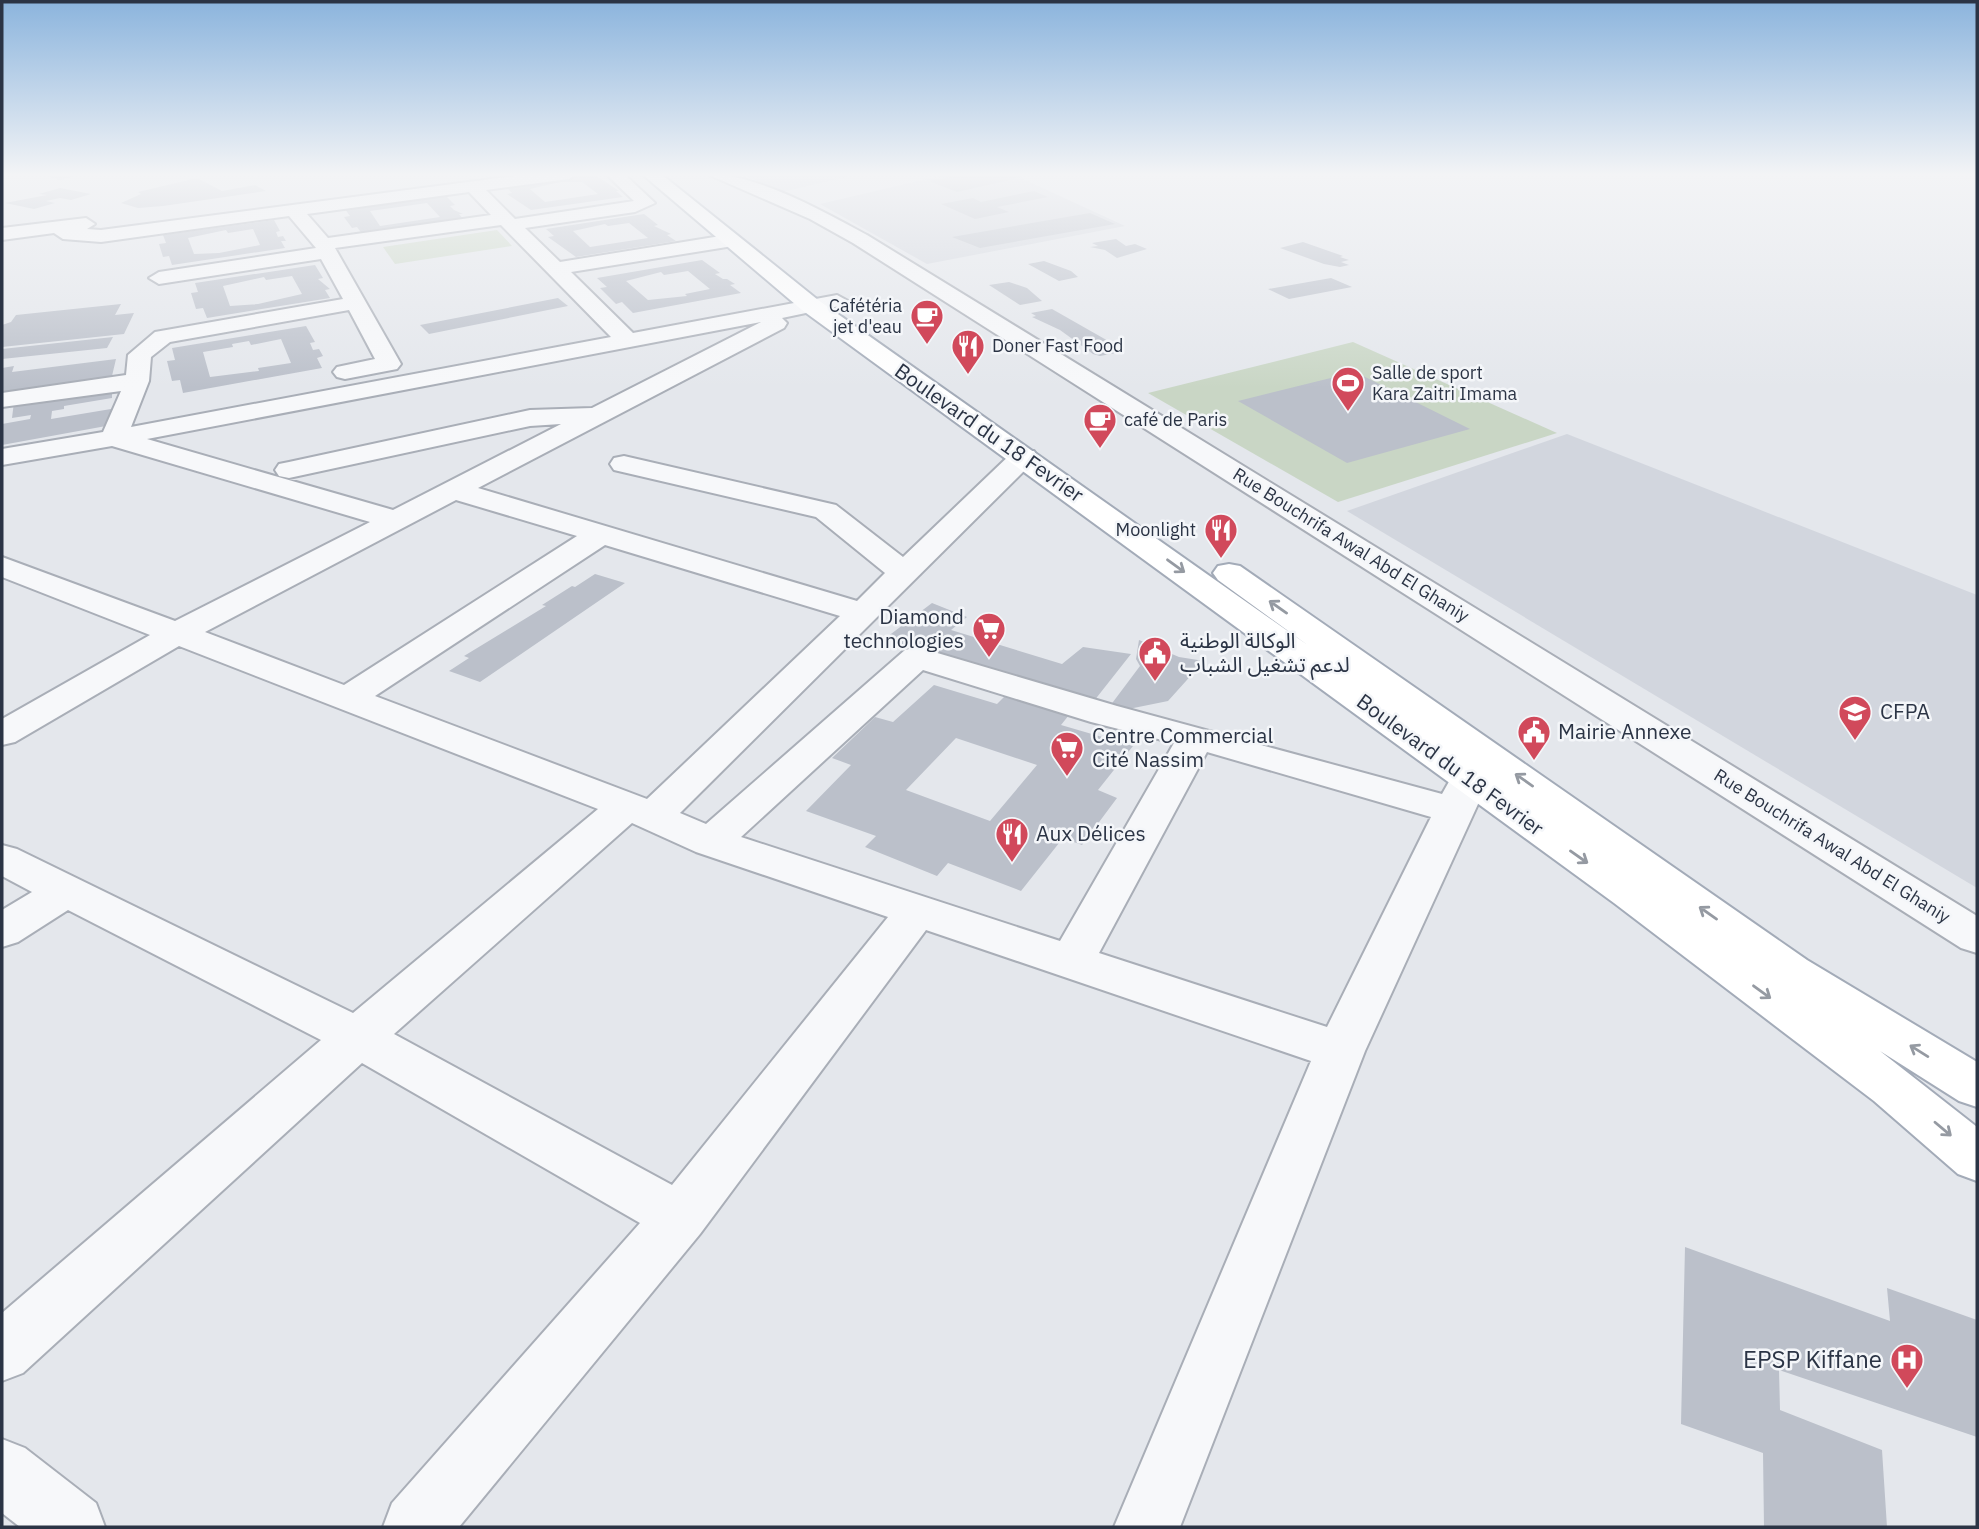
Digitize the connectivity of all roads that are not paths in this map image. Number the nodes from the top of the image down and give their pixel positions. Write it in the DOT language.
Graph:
graph roads {
  1 [pos="323,245"];
  2 [pos="344,245"];
  3 [pos="531,245"];
  4 [pos="700,245"];
  5 [pos="741,245"];
  6 [pos="755,245"];
  7 [pos="870,245"];
  8 [pos="325,248"];
  9 [pos="555,269"];
  10 [pos="159,278"];
  11 [pos="355,303"];
  12 [pos="823,303"];
  13 [pos="626,340"];
  14 [pos="309,378"];
  15 [pos="137,381"];
  16 [pos="2,400"];
  17 [pos="151,406"];
  18 [pos="124,411"];
  19 [pos="602,414"];
  20 [pos="113,438"];
  21 [pos="2,457"];
  22 [pos="1024,457"];
  23 [pos="624,464"];
  24 [pos="289,470"];
  25 [pos="454,490"];
  26 [pos="396,520"];
  27 [pos="601,534"];
  28 [pos="2,566"];
  29 [pos="904,573"];
  30 [pos="863,613"];
  31 [pos="178,632"];
  32 [pos="348,698"];
  33 [pos="2,734"];
  34 [pos="1196,737"];
  35 [pos="1462,795"];
  36 [pos="640,811"];
  37 [pos="711,842"];
  38 [pos="2,859"];
  39 [pos="65,892"];
  40 [pos="916,912"];
  41 [pos="2,931"];
  42 [pos="1977,937"];
  43 [pos="1071,962"];
  44 [pos="358,1037"];
  45 [pos="1340,1051"];
  46 [pos="1977,1087"];
  47 [pos="1977,1158"];
  48 [pos="680,1217"];
  49 [pos="2,1352"];
  50 [pos="2,1471"];
  51 [pos="72,1527"];
  52 [pos="416,1527"];
  53 [pos="1147,1527"];
  1 -- 8 [label="street"];
  2 -- 8 [label="street"];
  3 -- 9 [label="street"];
  4 -- 9 [label="street"];
  5 -- 12 [label="main road, Boulevard du 18 Fevrier"];
  6 -- 12 [label="main road, Boulevard du 18 Fevrier"];
  7 -- 42 [label="street, Rue Bouchrifa Awal Abd El Ghaniy"];
  8 -- 10 [label="street"];
  8 -- 11 [label="street"];
  9 -- 13 [label="street"];
  11 -- 14 [label="street"];
  11 -- 15 [label="street"];
  12 -- 13 [label="street"];
  12 -- 19 [label="street"];
  12 -- 22 [label="main road, Boulevard du 18 Fevrier"];
  46 -- 12 [label="main road, Boulevard du 18 Fevrier, one-way"];
  13 -- 20 [label="street"];
  15 -- 16 [label="street"];
  15 -- 18 [label="street"];
  17 -- 18 [label="street"];
  18 -- 20 [label="street"];
  19 -- 24 [label="street"];
  19 -- 25 [label="street"];
  20 -- 21 [label="street"];
  20 -- 26 [label="street"];
  22 -- 29 [label="street"];
  22 -- 35 [label="main road, Boulevard du 18 Fevrier, one-way"];
  23 -- 29 [label="street"];
  25 -- 26 [label="street"];
  25 -- 27 [label="street"];
  26 -- 31 [label="street"];
  27 -- 30 [label="street"];
  27 -- 32 [label="street"];
  28 -- 31 [label="street"];
  29 -- 30 [label="street"];
  30 -- 36 [label="street"];
  31 -- 32 [label="street"];
  31 -- 33 [label="street"];
  32 -- 36 [label="street"];
  34 -- 35 [label="street"];
  34 -- 37 [label="street"];
  34 -- 43 [label="street"];
  35 -- 45 [label="street"];
  35 -- 47 [label="main road, Boulevard du 18 Fevrier, one-way"];
  36 -- 37 [label="street"];
  36 -- 44 [label="street"];
  37 -- 40 [label="street"];
  38 -- 39 [label="street"];
  39 -- 41 [label="street"];
  39 -- 44 [label="street"];
  40 -- 43 [label="street"];
  40 -- 48 [label="street"];
  43 -- 45 [label="street"];
  44 -- 48 [label="street"];
  44 -- 49 [label="street"];
  45 -- 53 [label="street"];
  48 -- 52 [label="street"];
  50 -- 51 [label="street"];
}
